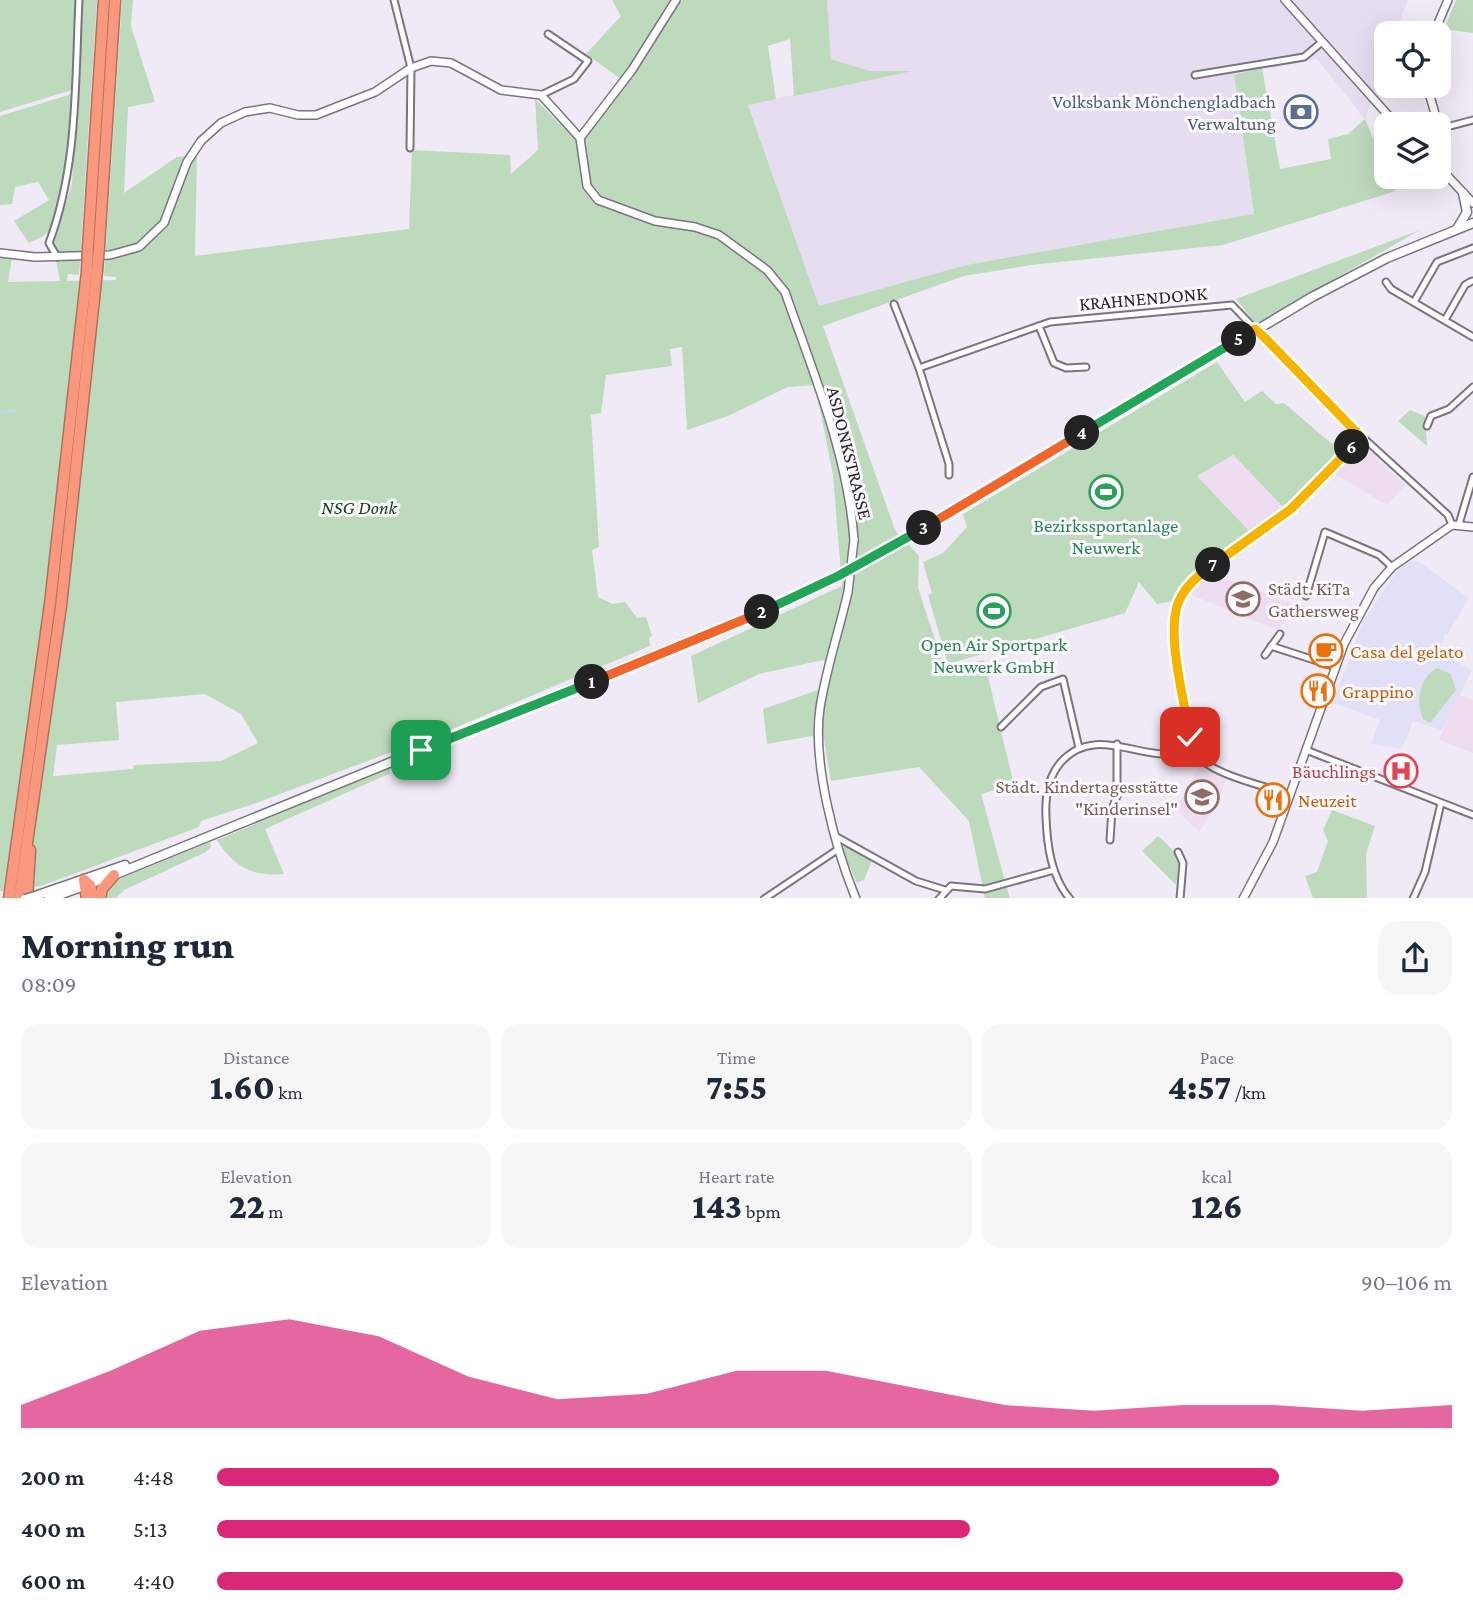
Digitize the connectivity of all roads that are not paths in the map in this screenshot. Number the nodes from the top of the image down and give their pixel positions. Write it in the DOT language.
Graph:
graph roads {
  1 [pos="79,0"];
  2 [pos="104,0"];
  3 [pos="115,0"];
  4 [pos="394,0"];
  5 [pos="676,0"];
  6 [pos="1285,0"];
  7 [pos="1448,0"];
  8 [pos="1439,21"];
  9 [pos="548,34"];
  10 [pos="1322,42"];
  11 [pos="411,68"];
  12 [pos="1195,75"];
  13 [pos="541,95"];
  14 [pos="1385,112"];
  15 [pos="1473,120"];
  16 [pos="1451,124"];
  17 [pos="580,138"];
  18 [pos="410,148"];
  19 [pos="1451,180"];
  20 [pos="1463,192"];
  21 [pos="1473,203"];
  22 [pos="1473,223"];
  23 [pos="1457,229"];
  24 [pos="94,247"];
  25 [pos="1473,248"];
  26 [pos="0,253"];
  27 [pos="57,257"];
  28 [pos="92,271"];
  29 [pos="1472,281"];
  30 [pos="1386,282"];
  31 [pos="1414,302"];
  32 [pos="894,304"];
  33 [pos="1445,320"];
  34 [pos="1039,326"];
  35 [pos="1255,329"];
  36 [pos="1473,337"];
  37 [pos="1086,367"];
  38 [pos="919,368"];
  39 [pos="1473,387"];
  40 [pos="1427,426"];
  41 [pos="1361,437"];
  42 [pos="949,475"];
  43 [pos="1473,477"];
  44 [pos="1455,524"];
  45 [pos="1473,527"];
  46 [pos="1392,567"];
  47 [pos="1306,596"];
  48 [pos="1280,635"];
  49 [pos="1271,646"];
  50 [pos="1265,655"];
  51 [pos="1336,667"];
  52 [pos="1001,727"];
  53 [pos="1117,744"];
  54 [pos="1193,747"];
  55 [pos="1079,748"];
  56 [pos="1306,750"];
  57 [pos="1290,795"];
  58 [pos="1441,803"];
  59 [pos="1473,814"];
  60 [pos="30,822"];
  61 [pos="214,833"];
  62 [pos="835,836"];
  63 [pos="1110,840"];
  64 [pos="837,850"];
  65 [pos="1178,852"];
  66 [pos="1054,870"];
  67 [pos="114,876"];
  68 [pos="86,884"];
  69 [pos="945,890"];
  70 [pos="9,898"];
  71 [pos="19,898"];
  72 [pos="29,898"];
  73 [pos="48,898"];
  74 [pos="87,898"];
  75 [pos="94,898"];
  76 [pos="100,898"];
  77 [pos="764,898"];
  78 [pos="856,898"];
  79 [pos="939,898"];
  80 [pos="948,898"];
  81 [pos="1070,898"];
  82 [pos="1180,898"];
  83 [pos="1243,898"];
  84 [pos="1413,898"];
  1 -- 27 [label="street"];
  2 -- 24 [label="highway"];
  3 -- 24 [label="highway"];
  4 -- 11 [label="street"];
  5 -- 17 [label="street"];
  6 -- 10 [label="street"];
  7 -- 8 [label="street"];
  9 -- 13 [label="street"];
  10 -- 12 [label="street"];
  10 -- 14 [label="street"];
  11 -- 13 [label="street"];
  11 -- 18 [label="street"];
  11 -- 27 [label="street"];
  13 -- 17 [label="street"];
  15 -- 16 [label="street"];
  17 -- 62 [label="street, ASDONKSTRASSE, bridge"];
  19 -- 20 [label="street"];
  20 -- 21 [label="street"];
  20 -- 23 [label="main road"];
  22 -- 23 [label="main road"];
  23 -- 35 [label="main road"];
  24 -- 28 [label="highway, bridge"];
  25 -- 31 [label="street"];
  26 -- 27 [label="street"];
  28 -- 60 [label="highway"];
  28 -- 70 [label="highway"];
  29 -- 33 [label="street"];
  30 -- 31 [label="street"];
  31 -- 33 [label="street"];
  32 -- 38 [label="street"];
  33 -- 36 [label="street"];
  34 -- 35 [label="street, KRAHNENDONK"];
  34 -- 37 [label="street"];
  34 -- 38 [label="street, KRAHNENDONK"];
  35 -- 41 [label="street, KRAHNENDONK"];
  35 -- 61 [label="main road"];
  38 -- 42 [label="street"];
  39 -- 40 [label="street"];
  41 -- 44 [label="street, KRAHNENDONK"];
  41 -- 54 [label="street"];
  43 -- 44 [label="street"];
  44 -- 45 [label="street"];
  44 -- 46 [label="street"];
  46 -- 47 [label="street"];
  46 -- 51 [label="street"];
  48 -- 49 [label="street"];
  49 -- 50 [label="street"];
  49 -- 51 [label="street"];
  51 -- 56 [label="street"];
  52 -- 55 [label="street"];
  53 -- 54 [label="street"];
  53 -- 55 [label="street"];
  53 -- 63 [label="street"];
  54 -- 57 [label="street"];
  55 -- 66 [label="street"];
  56 -- 57 [label="street"];
  56 -- 58 [label="street"];
  57 -- 83 [label="street"];
  58 -- 59 [label="street"];
  58 -- 84 [label="street"];
  60 -- 71 [label="highway"];
  60 -- 72 [label="highway"];
  61 -- 67 [label="main road"];
  61 -- 68 [label="main road"];
  62 -- 64 [label="street, ASDONKSTRASSE"];
  62 -- 69 [label="street"];
  64 -- 77 [label="street"];
  64 -- 78 [label="street, ASDONKSTRASSE"];
  65 -- 82 [label="street"];
  66 -- 69 [label="street"];
  66 -- 81 [label="street"];
  67 -- 68 [label="main road"];
  67 -- 76 [label="highway"];
  68 -- 72 [label="main road"];
  68 -- 73 [label="main road"];
  68 -- 74 [label="highway"];
  68 -- 75 [label="highway"];
  69 -- 79 [label="street"];
  69 -- 80 [label="street"];
}
